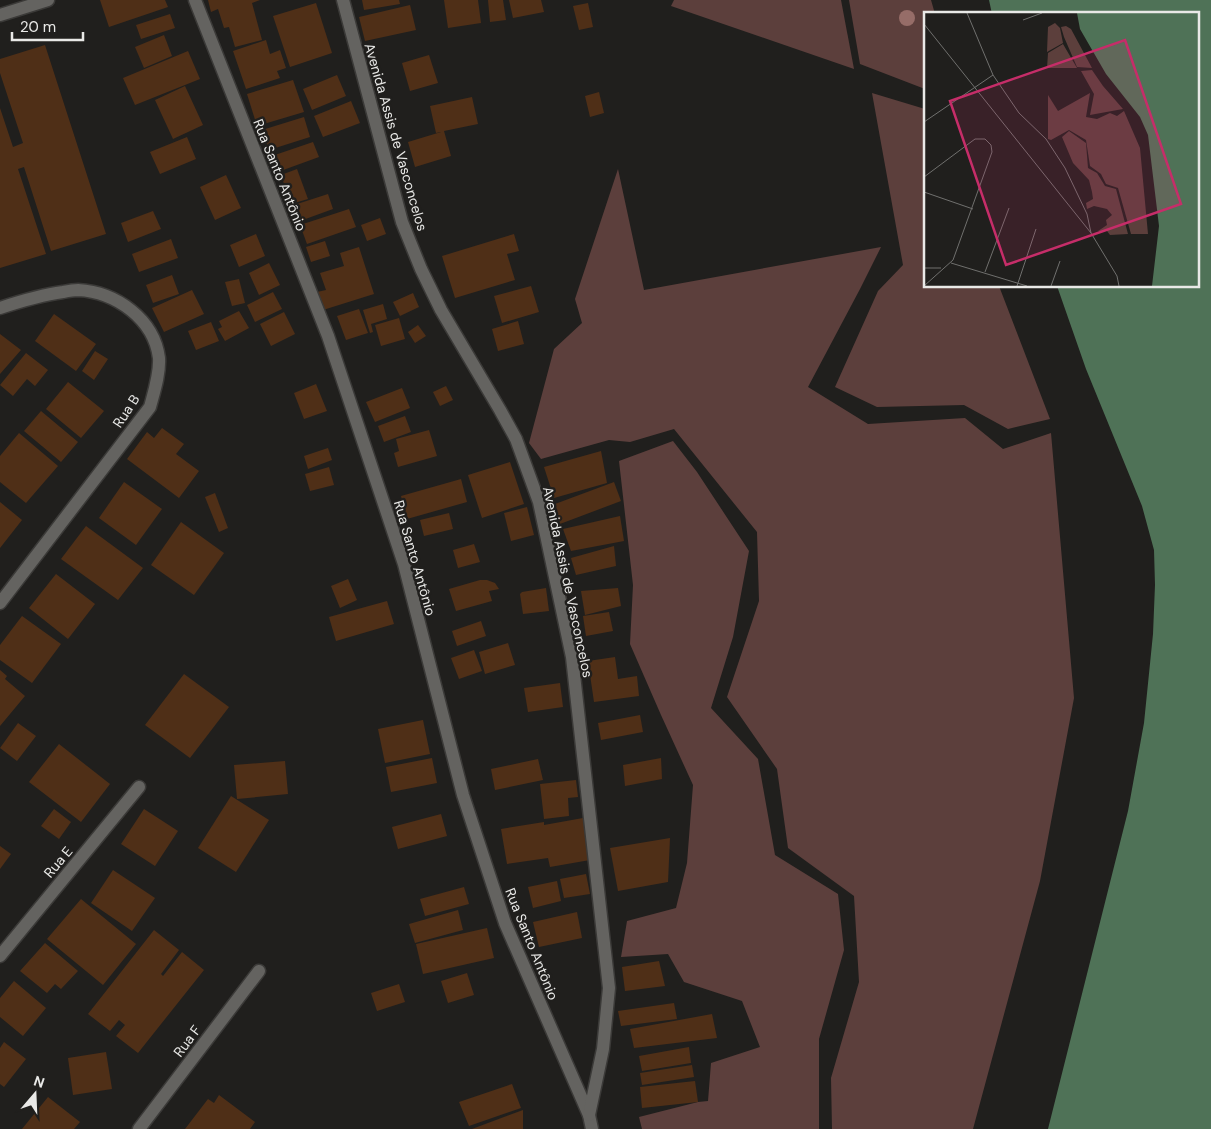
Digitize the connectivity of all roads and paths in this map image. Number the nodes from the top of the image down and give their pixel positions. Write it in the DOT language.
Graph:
graph roads {
  1 [pos="48,0"];
  2 [pos="195,0"];
  3 [pos="343,0"];
  4 [pos="0,15"];
  5 [pos="0,308"];
  6 [pos="0,603"];
  7 [pos="139,787"];
  8 [pos="0,956"];
  9 [pos="259,971"];
  10 [pos="589,1115"];
  11 [pos="139,1129"];
  12 [pos="592,1129"];
  1 -- 4 [label="street"];
  2 -- 10 [label="street, Rua Santo Antônio"];
  3 -- 10 [label="street, Avenida Assis de Vasconcelos"];
  5 -- 6 [label="street, Rua B"];
  7 -- 8 [label="street, Rua E"];
  9 -- 11 [label="street, Rua F"];
  10 -- 12 [label="street, Rua Santo Antônio"];
}
